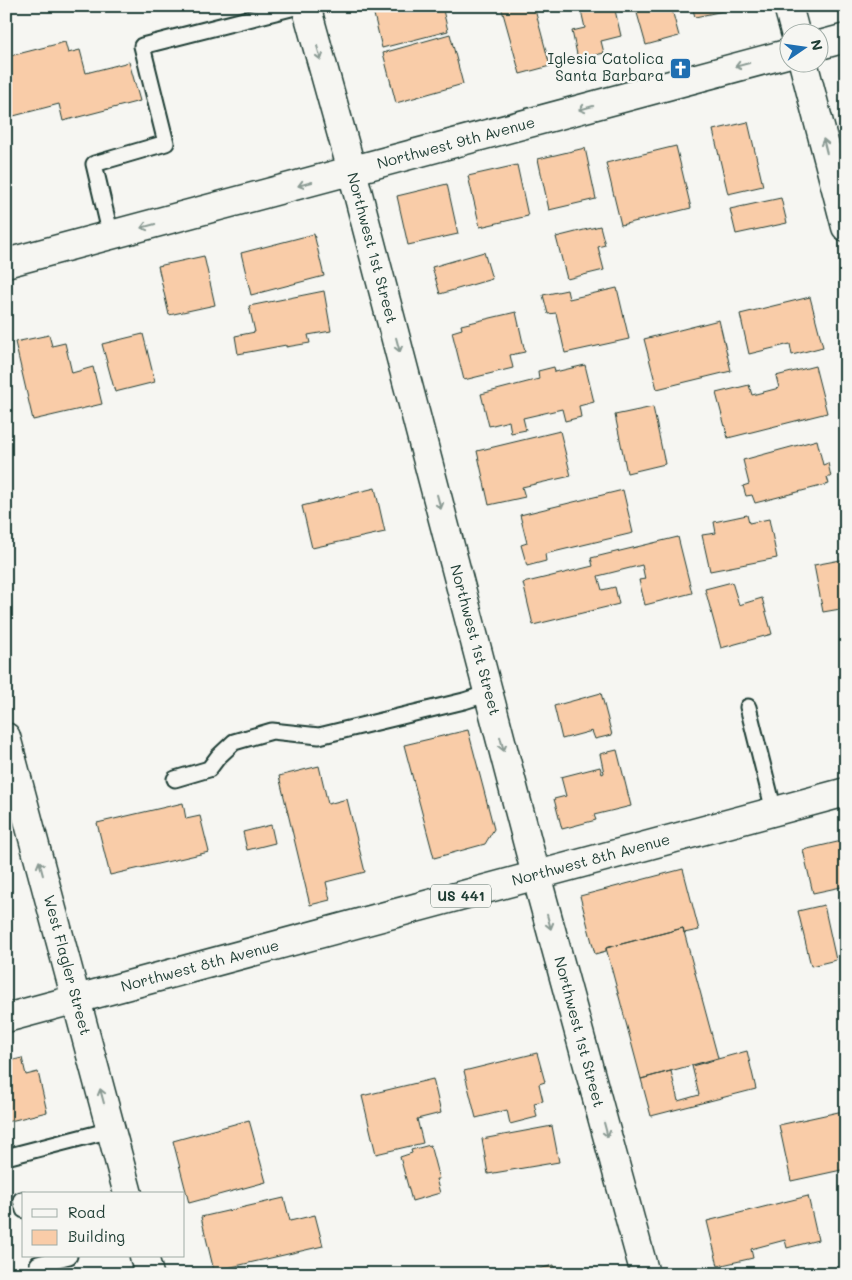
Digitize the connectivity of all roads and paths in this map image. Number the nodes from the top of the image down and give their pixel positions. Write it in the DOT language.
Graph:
graph roads {
  1 [pos="299,6"];
  2 [pos="306,6"];
  3 [pos="788,6"];
  4 [pos="792,22"];
  5 [pos="846,38"];
  6 [pos="830,42"];
  7 [pos="780,56"];
  8 [pos="806,72"];
  9 [pos="352,171"];
  10 [pos="846,227"];
  11 [pos="111,236"];
  12 [pos="6,263"];
  13 [pos="489,693"];
  14 [pos="748,707"];
  15 [pos="6,737"];
  16 [pos="175,778"];
  17 [pos="846,792"];
  18 [pos="774,811"];
  19 [pos="536,875"];
  20 [pos="77,1000"];
  21 [pos="6,1018"];
  22 [pos="111,1130"];
  23 [pos="6,1156"];
  24 [pos="127,1192"];
  25 [pos="62,1258"];
  26 [pos="145,1258"];
  27 [pos="38,1265"];
  28 [pos="149,1274"];
  29 [pos="645,1274"];
  1 -- 11 [label="lane"];
  2 -- 9 [label="street, Northwest 1st Street, one-way"];
  3 -- 4 [label="street"];
  5 -- 6 [label="street"];
  7 -- 9 [label="street, Northwest 9th Avenue, one-way"];
  10 -- 8 [label="street, one-way"];
  9 -- 11 [label="street, Northwest 9th Avenue, one-way"];
  9 -- 13 [label="street, Northwest 1st Street, one-way"];
  11 -- 12 [label="street, Northwest 9th Avenue"];
  13 -- 16 [label="lane"];
  13 -- 19 [label="street, Northwest 1st Street, one-way"];
  14 -- 18 [label="lane"];
  20 -- 15 [label="street, West Flagler Street, one-way"];
  17 -- 18 [label="street, Northwest 8th Avenue / US 441"];
  18 -- 19 [label="street, Northwest 8th Avenue / US 441"];
  19 -- 20 [label="street, Northwest 8th Avenue / US 441"];
  19 -- 29 [label="street, Northwest 1st Street, one-way"];
  20 -- 21 [label="street, US 441"];
  22 -- 20 [label="street, West Flagler Street, one-way"];
  22 -- 23 [label="lane"];
  22 -- 24 [label="street, West Flagler Street"];
  25 -- 27 [label="lane"];
  26 -- 28 [label="street"];
}
